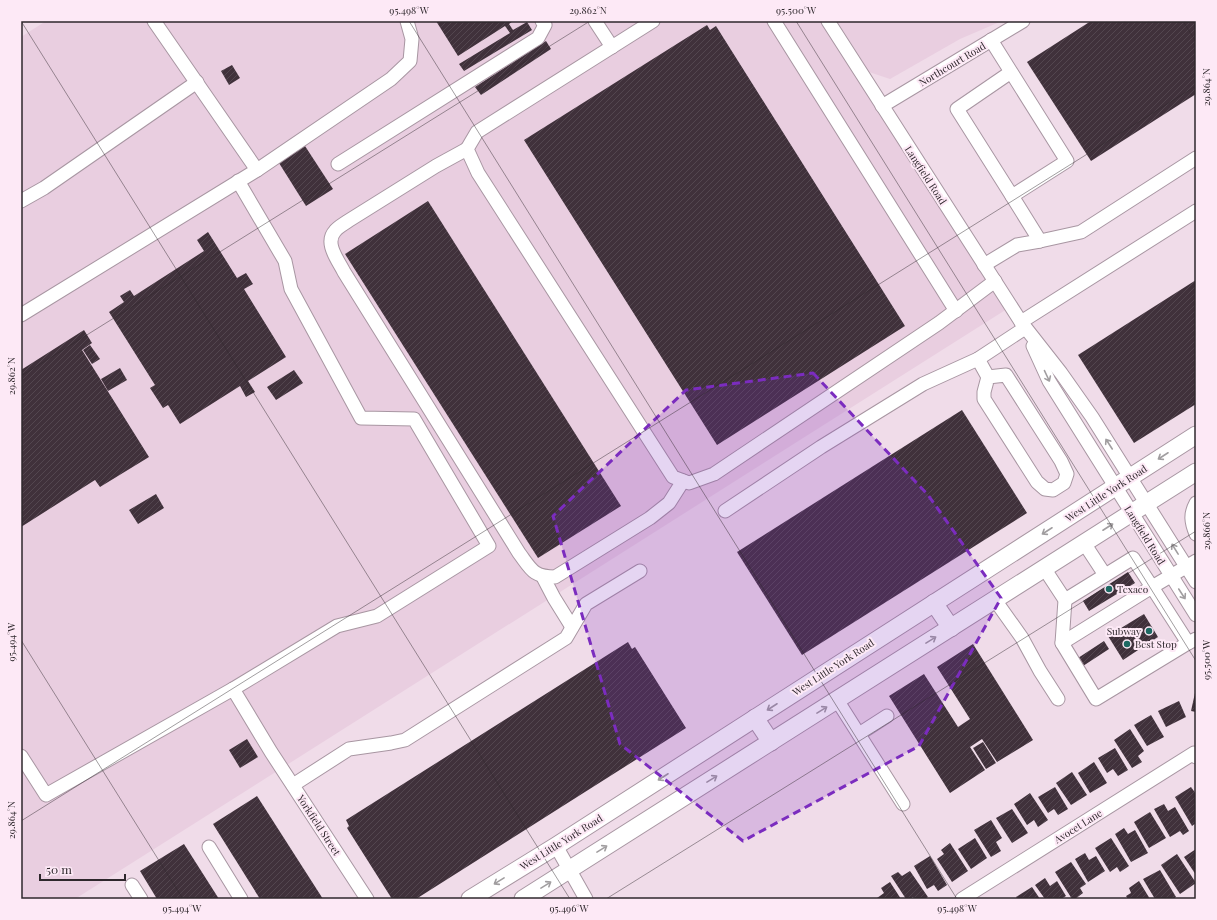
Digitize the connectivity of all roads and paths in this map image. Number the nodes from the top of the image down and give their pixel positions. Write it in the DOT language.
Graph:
graph roads {
  1 [pos="154,21"];
  2 [pos="542,21"];
  3 [pos="595,21"];
  4 [pos="653,21"];
  5 [pos="774,21"];
  6 [pos="828,21"];
  7 [pos="1023,21"];
  8 [pos="410,22"];
  9 [pos="991,40"];
  10 [pos="612,47"];
  11 [pos="1011,72"];
  12 [pos="196,82"];
  13 [pos="882,106"];
  14 [pos="467,149"];
  15 [pos="1196,158"];
  16 [pos="338,164"];
  17 [pos="257,170"];
  18 [pos="238,182"];
  19 [pos="1012,196"];
  20 [pos="21,201"];
  21 [pos="1196,211"];
  22 [pos="1040,241"];
  23 [pos="984,265"];
  24 [pos="995,281"];
  25 [pos="956,311"];
  26 [pos="21,315"];
  27 [pos="1023,325"];
  28 [pos="978,359"];
  29 [pos="988,377"];
  30 [pos="1196,435"];
  31 [pos="1196,472"];
  32 [pos="1130,477"];
  33 [pos="683,481"];
  34 [pos="1115,487"];
  35 [pos="1146,503"];
  36 [pos="1196,503"];
  37 [pos="726,511"];
  38 [pos="1131,513"];
  39 [pos="1196,534"];
  40 [pos="1084,543"];
  41 [pos="1191,564"];
  42 [pos="1044,568"];
  43 [pos="640,571"];
  44 [pos="1106,575"];
  45 [pos="1170,575"];
  46 [pos="543,577"];
  47 [pos="1196,582"];
  48 [pos="1152,587"];
  49 [pos="995,600"];
  50 [pos="1065,600"];
  51 [pos="934,603"];
  52 [pos="1196,615"];
  53 [pos="572,627"];
  54 [pos="951,628"];
  55 [pos="1192,641"];
  56 [pos="1062,643"];
  57 [pos="233,689"];
  58 [pos="1058,699"];
  59 [pos="838,700"];
  60 [pos="887,716"];
  61 [pos="755,718"];
  62 [pos="859,734"];
  63 [pos="771,742"];
  64 [pos="1195,755"];
  65 [pos="21,756"];
  66 [pos="293,784"];
  67 [pos="903,804"];
  68 [pos="556,846"];
  69 [pos="208,847"];
  70 [pos="569,870"];
  71 [pos="132,885"];
  72 [pos="141,899"];
  73 [pos="241,899"];
  74 [pos="367,899"];
  75 [pos="470,899"];
  76 [pos="524,899"];
  77 [pos="586,899"];
  78 [pos="962,899"];
  1 -- 12 [label="street"];
  2 -- 16 [label="street"];
  3 -- 10 [label="street"];
  4 -- 10 [label="street"];
  5 -- 25 [label="street"];
  6 -- 13 [label="street, Langfield Road"];
  7 -- 9 [label="street, Northcourt Road"];
  8 -- 17 [label="street"];
  9 -- 11 [label="street"];
  9 -- 13 [label="street, Northcourt Road"];
  10 -- 14 [label="street"];
  11 -- 19 [label="street"];
  11 -- 19 [label="street"];
  12 -- 17 [label="street"];
  12 -- 20 [label="street"];
  13 -- 23 [label="street, Langfield Road"];
  14 -- 33 [label="street"];
  14 -- 46 [label="street"];
  15 -- 22 [label="street"];
  17 -- 18 [label="street"];
  18 -- 26 [label="street"];
  18 -- 57 [label="street"];
  19 -- 22 [label="street"];
  21 -- 27 [label="street"];
  22 -- 23 [label="street"];
  23 -- 24 [label="street, Langfield Road"];
  24 -- 25 [label="street"];
  24 -- 27 [label="street, Langfield Road"];
  25 -- 33 [label="street"];
  27 -- 28 [label="street"];
  32 -- 27 [label="street, Langfield Road, one-way"];
  27 -- 34 [label="street, Langfield Road, one-way"];
  28 -- 29 [label="street"];
  28 -- 37 [label="street"];
  29 -- 29 [label="street"];
  30 -- 32 [label="main road, West Little York Road, one-way"];
  31 -- 35 [label="main road"];
  32 -- 34 [label="main road, West Little York Road"];
  32 -- 35 [label="street, Langfield Road"];
  33 -- 46 [label="street"];
  34 -- 38 [label="street, Langfield Road"];
  34 -- 51 [label="main road, West Little York Road, one-way"];
  35 -- 38 [label="main road"];
  41 -- 35 [label="street, Langfield Road, one-way"];
  36 -- 39 [label="street"];
  40 -- 38 [label="main road, one-way"];
  38 -- 45 [label="street, Langfield Road"];
  40 -- 42 [label="main road"];
  40 -- 44 [label="street"];
  41 -- 45 [label="street"];
  41 -- 47 [label="street, Langfield Road"];
  42 -- 49 [label="main road"];
  42 -- 50 [label="street"];
  43 -- 53 [label="street"];
  44 -- 48 [label="street"];
  44 -- 50 [label="street"];
  45 -- 48 [label="street"];
  45 -- 52 [label="street, Langfield Road, one-way"];
  46 -- 53 [label="street"];
  48 -- 55 [label="street"];
  48 -- 56 [label="street"];
  49 -- 54 [label="main road"];
  49 -- 58 [label="street"];
  50 -- 56 [label="street"];
  51 -- 54 [label="main road"];
  51 -- 61 [label="main road, West Little York Road, one-way"];
  53 -- 66 [label="street"];
  59 -- 54 [label="main road, one-way"];
  55 -- 56 [label="street"];
  57 -- 65 [label="street"];
  57 -- 66 [label="street, Yorkfield Street"];
  59 -- 62 [label="street"];
  63 -- 59 [label="main road, one-way"];
  60 -- 62 [label="street"];
  61 -- 63 [label="main road"];
  61 -- 68 [label="main road, West Little York Road, one-way"];
  62 -- 67 [label="street"];
  70 -- 63 [label="main road, one-way"];
  64 -- 78 [label="street, Avocet Lane"];
  66 -- 74 [label="street, Yorkfield Street"];
  68 -- 70 [label="street"];
  68 -- 75 [label="main road, West Little York Road, one-way"];
  69 -- 73 [label="street"];
  76 -- 70 [label="main road, one-way"];
  70 -- 77 [label="street"];
  71 -- 72 [label="street"];
}
